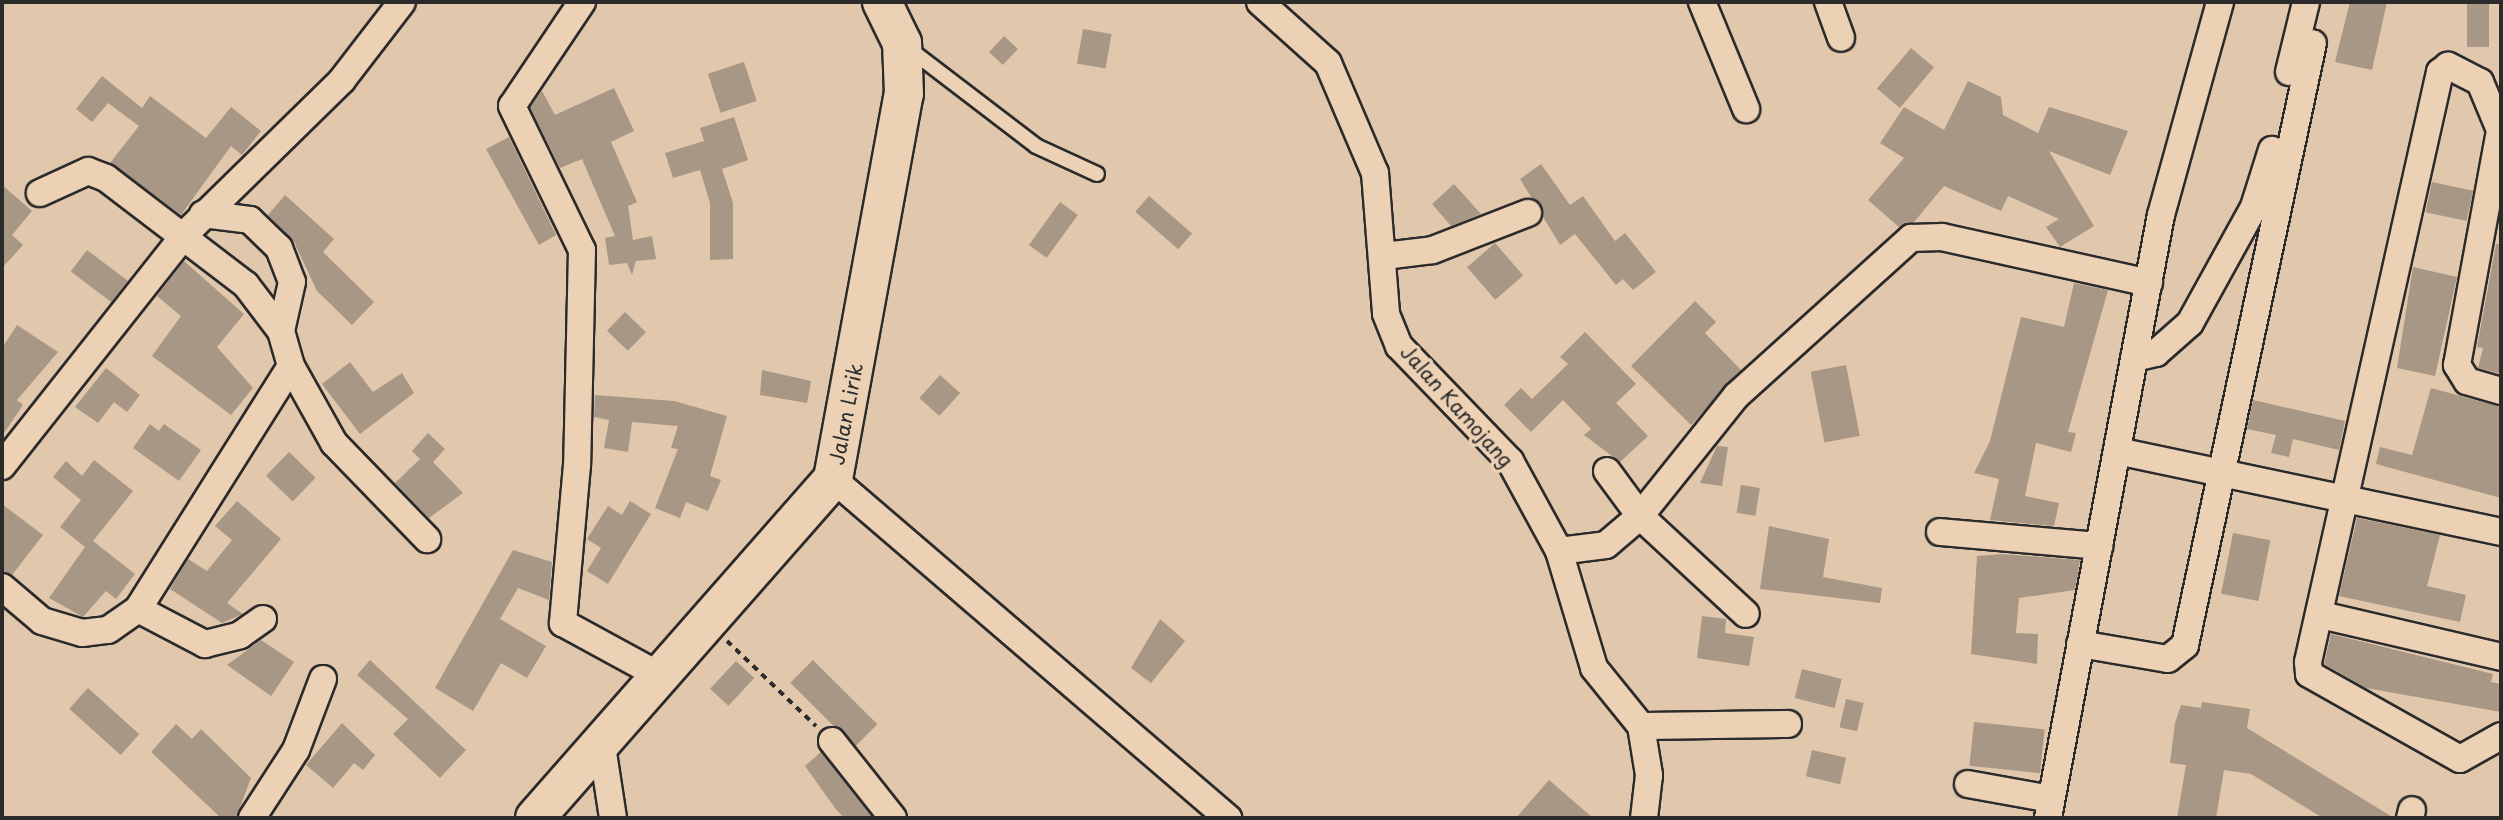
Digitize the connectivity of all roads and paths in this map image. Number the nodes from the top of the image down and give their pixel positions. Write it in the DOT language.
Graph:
graph roads {
  1 [pos="402,2"];
  2 [pos="582,2"];
  3 [pos="882,2"];
  4 [pos="1260,2"];
  5 [pos="1828,2"];
  6 [pos="2220,2"];
  7 [pos="2306,2"];
  8 [pos="1711,5"];
  9 [pos="1841,38"];
  10 [pos="902,43"];
  11 [pos="2313,43"];
  12 [pos="1746,109"];
  13 [pos="1097,174"];
  14 [pos="40,193"];
  15 [pos="1528,213"];
  16 [pos="203,214"];
  17 [pos="185,234"];
  18 [pos="1384,256"];
  19 [pos="2149,283"];
  20 [pos="281,331"];
  21 [pos="2134,358"];
  22 [pos="291,366"];
  23 [pos="2501,391"];
  24 [pos="2117,451"];
  25 [pos="2,466"];
  26 [pos="1607,471"];
  27 [pos="2220,471"];
  28 [pos="833,479"];
  29 [pos="2345,499"];
  30 [pos="1640,516"];
  31 [pos="1940,532"];
  32 [pos="2501,532"];
  33 [pos="427,539"];
  34 [pos="2099,546"];
  35 [pos="1559,551"];
  36 [pos="2,587"];
  37 [pos="138,609"];
  38 [pos="1746,614"];
  39 [pos="2321,615"];
  40 [pos="263,619"];
  41 [pos="711,626"];
  42 [pos="2080,644"];
  43 [pos="2501,657"];
  44 [pos="664,678"];
  45 [pos="323,679"];
  46 [pos="1788,724"];
  47 [pos="1641,726"];
  48 [pos="2501,736"];
  49 [pos="832,741"];
  50 [pos="602,746"];
  51 [pos="1968,784"];
  52 [pos="2050,809"];
  53 [pos="252,818"];
  54 [pos="535,818"];
  55 [pos="613,818"];
  56 [pos="893,818"];
  57 [pos="1228,818"];
  58 [pos="1644,818"];
  1 -- 16 [label="street"];
  2 -- 44 [label="street"];
  3 -- 10 [label="main road, Jalan Lirik"];
  4 -- 18 [label="street, Jalan Kamojang"];
  5 -- 9 [label="street"];
  6 -- 19 [label="street"];
  7 -- 21 [label="street"];
  8 -- 12 [label="street"];
  10 -- 13 [label="lane"];
  10 -- 28 [label="main road, Jalan Lirik"];
  11 -- 27 [label="street"];
  14 -- 17 [label="street"];
  15 -- 18 [label="street"];
  16 -- 17 [label="street"];
  16 -- 20 [label="street"];
  17 -- 20 [label="street"];
  17 -- 25 [label="street"];
  18 -- 35 [label="street, Jalan Kamojang"];
  19 -- 21 [label="street"];
  19 -- 30 [label="street"];
  20 -- 22 [label="street"];
  21 -- 24 [label="street"];
  22 -- 33 [label="street"];
  22 -- 37 [label="street"];
  23 -- 29 [label="street"];
  24 -- 27 [label="street"];
  24 -- 34 [label="street"];
  26 -- 30 [label="street"];
  27 -- 29 [label="street"];
  27 -- 42 [label="street"];
  28 -- 41 [label="main road, Jalan Lirik"];
  28 -- 57 [label="street"];
  29 -- 32 [label="street"];
  29 -- 39 [label="street"];
  30 -- 35 [label="street"];
  30 -- 38 [label="street"];
  31 -- 34 [label="street"];
  34 -- 42 [label="street"];
  35 -- 47 [label="street, Jalan Kamojang"];
  36 -- 37 [label="street"];
  37 -- 40 [label="street"];
  39 -- 43 [label="street"];
  39 -- 48 [label="street"];
  41 -- 44 [label="main road, Jalan Lirik"];
  41 -- 49 [label="path"];
  42 -- 52 [label="street"];
  44 -- 50 [label="main road, Jalan Lirik"];
  45 -- 53 [label="street"];
  46 -- 47 [label="street"];
  47 -- 58 [label="street, Jalan Kamojang"];
  49 -- 56 [label="street"];
  50 -- 54 [label="main road, Jalan Lirik"];
  50 -- 55 [label="street"];
  51 -- 52 [label="street"];
}
